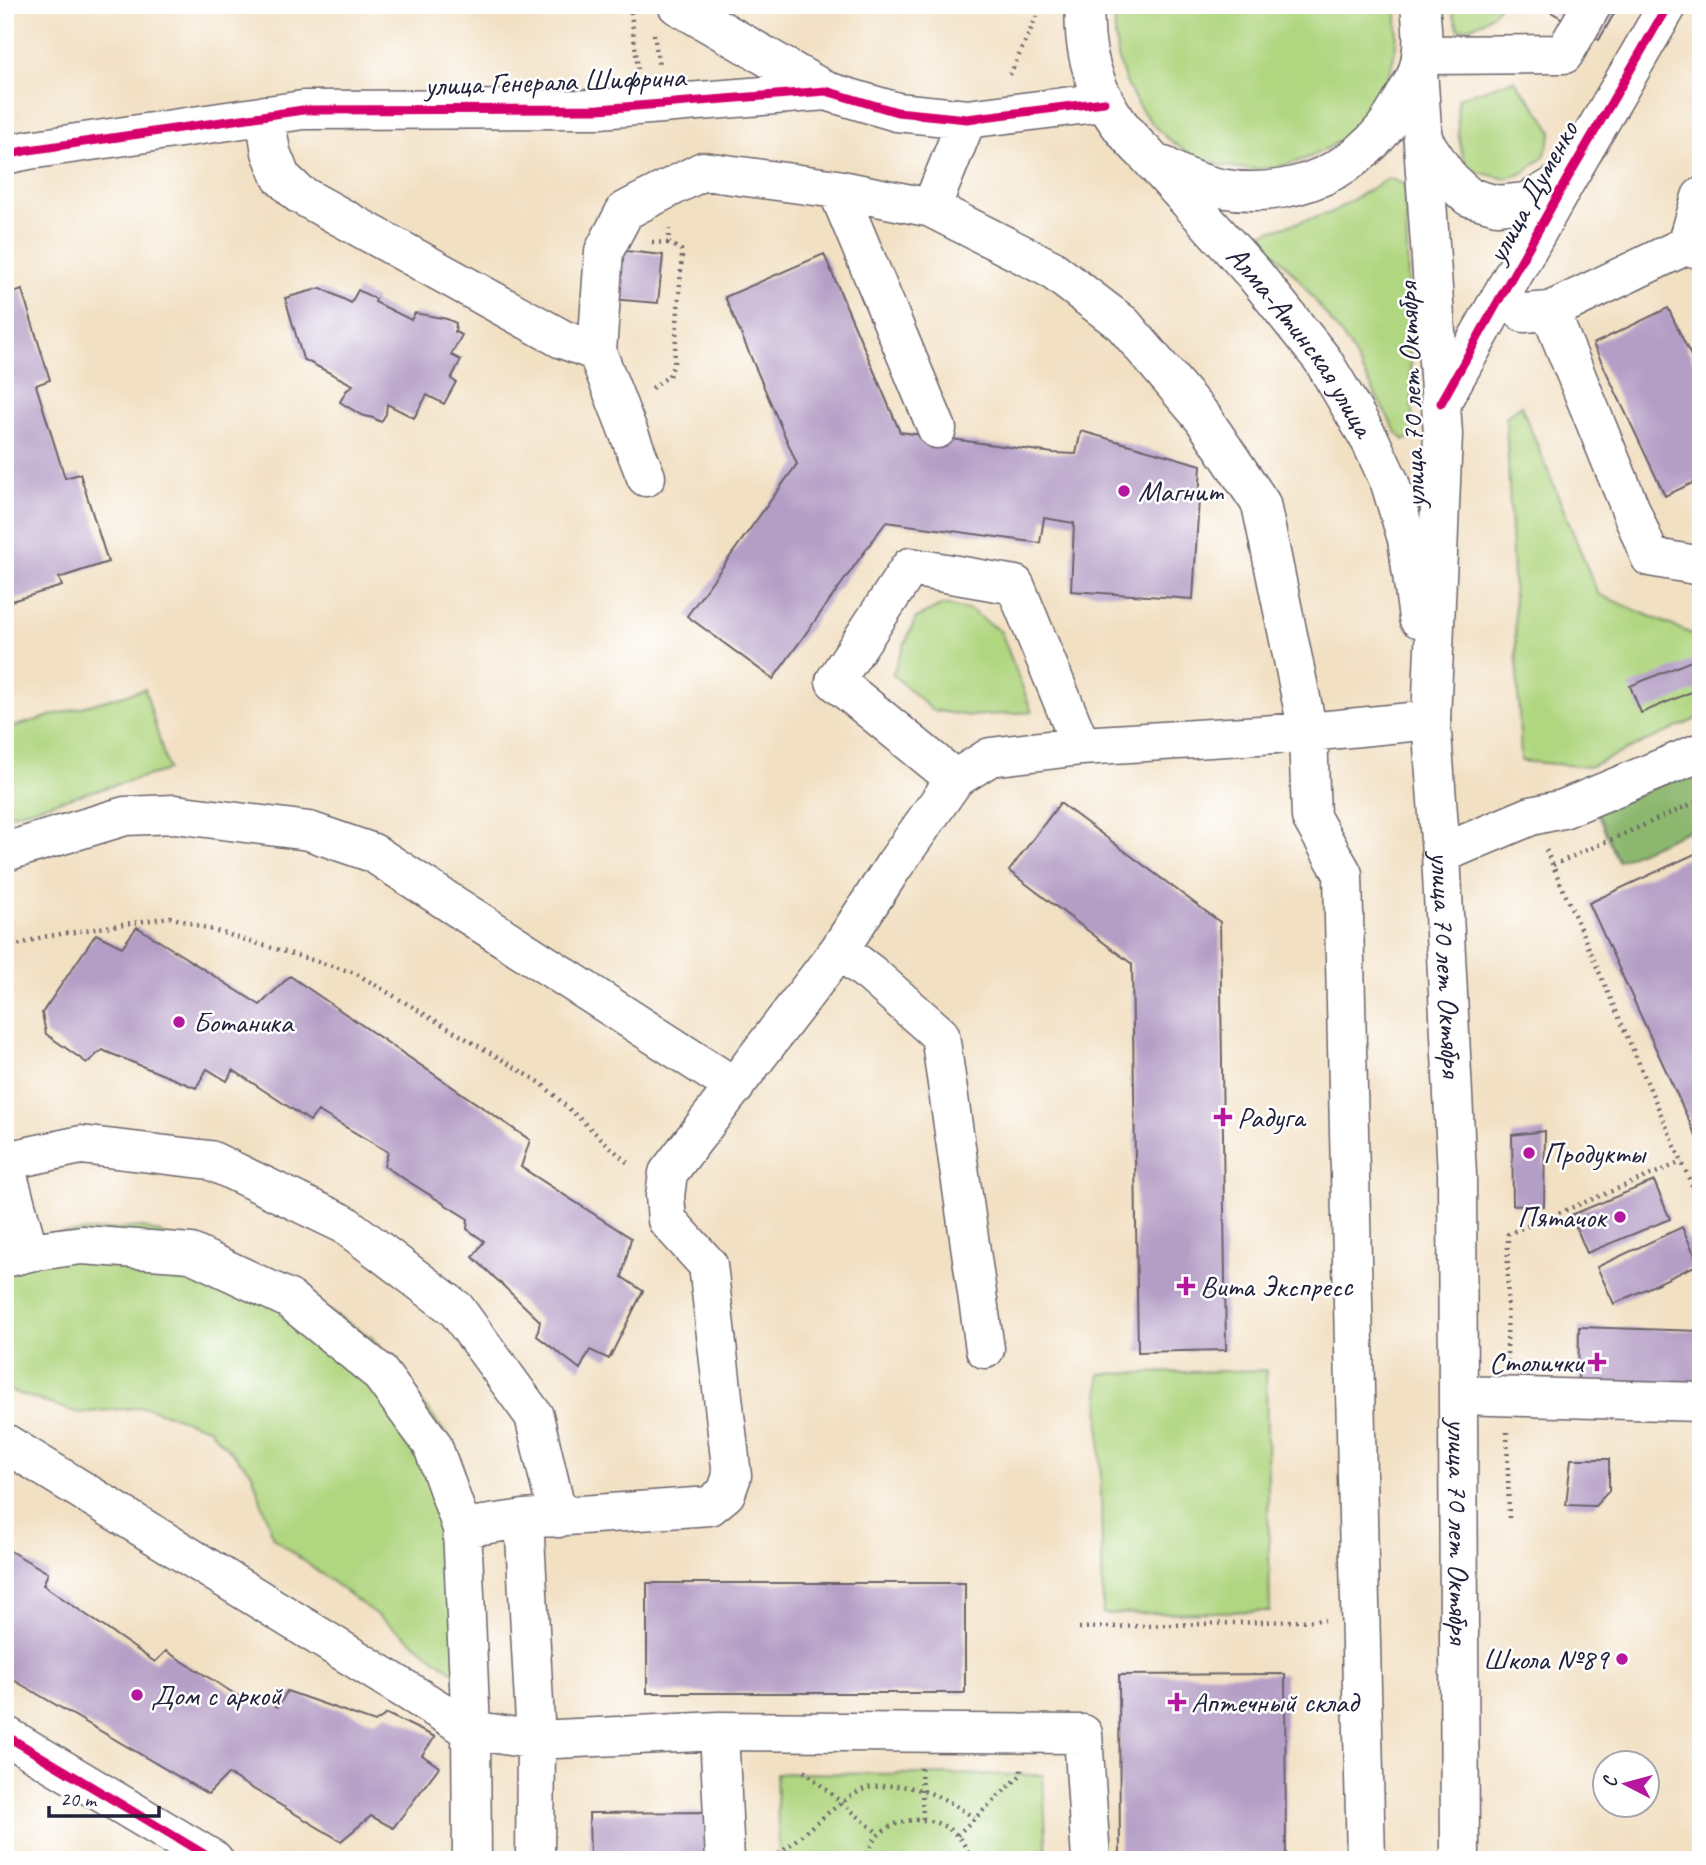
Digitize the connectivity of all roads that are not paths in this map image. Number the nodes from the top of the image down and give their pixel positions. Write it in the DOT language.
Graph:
graph roads {
  1 [pos="677,5"];
  2 [pos="1085,5"];
  3 [pos="1420,5"];
  4 [pos="1592,5"];
  5 [pos="1668,5"];
  6 [pos="1419,62"];
  7 [pos="826,91"];
  8 [pos="1104,102"];
  9 [pos="265,115"];
  10 [pos="967,119"];
  11 [pos="1423,140"];
  12 [pos="1145,153"];
  13 [pos="5,155"];
  14 [pos="1567,179"];
  15 [pos="837,188"];
  16 [pos="1701,197"];
  17 [pos="931,208"];
  18 [pos="1694,248"];
  19 [pos="1550,311"];
  20 [pos="1490,317"];
  21 [pos="597,352"];
  22 [pos="1442,419"];
  23 [pos="937,429"];
  24 [pos="1381,463"];
  25 [pos="646,477"];
  26 [pos="1701,566"];
  27 [pos="1431,720"];
  28 [pos="1308,732"];
  29 [pos="1081,746"];
  30 [pos="1701,752"];
  31 [pos="955,779"];
  32 [pos="5,852"];
  33 [pos="1441,854"];
  34 [pos="839,950"];
  35 [pos="735,1087"];
  36 [pos="5,1163"];
  37 [pos="17,1255"];
  38 [pos="985,1349"];
  39 [pos="1459,1395"];
  40 [pos="1701,1402"];
  41 [pos="5,1443"];
  42 [pos="541,1518"];
  43 [pos="462,1528"];
  44 [pos="471,1730"];
  45 [pos="719,1731"];
  46 [pos="5,1735"];
  47 [pos="536,1740"];
  48 [pos="214,1860"];
  49 [pos="472,1860"];
  50 [pos="535,1860"];
  51 [pos="726,1860"];
  52 [pos="1091,1860"];
  53 [pos="1366,1860"];
  54 [pos="1460,1860"];
  1 -- 7 [label="main road"];
  2 -- 8 [label="main road, Алма-Атинская улица"];
  3 -- 6 [label="main road, Алма-Атинская улица"];
  4 -- 6 [label="main road"];
  5 -- 14 [label="main road, улица Думенко"];
  6 -- 11 [label="main road, улица 70 лет Октября"];
  6 -- 12 [label="main road, Алма-Атинская улица"];
  7 -- 9 [label="main road, улица Генерала Шифрина"];
  7 -- 10 [label="main road, улица Генерала Шифрина"];
  8 -- 10 [label="main road, улица Генерала Шифрина"];
  8 -- 12 [label="main road, Алма-Атинская улица"];
  9 -- 13 [label="main road, улица Генерала Шифрина"];
  9 -- 21 [label="main road"];
  10 -- 17 [label="main road"];
  11 -- 14 [label="main road, улица Думенко"];
  11 -- 22 [label="main road, улица 70 лет Октября"];
  12 -- 24 [label="main road, Алма-Атинская улица"];
  14 -- 20 [label="main road, улица Думенко"];
  15 -- 17 [label="main road"];
  15 -- 21 [label="main road"];
  15 -- 23 [label="main road"];
  16 -- 18 [label="main road"];
  17 -- 28 [label="main road"];
  18 -- 19 [label="main road"];
  19 -- 20 [label="main road"];
  19 -- 26 [label="main road"];
  20 -- 22 [label="main road, улица Думенко"];
  21 -- 25 [label="main road"];
  22 -- 24 [label="main road, улица Думенко"];
  22 -- 27 [label="main road, улица 70 лет Октября"];
  24 -- 27 [label="main road, Алма-Атинская улица"];
  27 -- 28 [label="main road"];
  27 -- 33 [label="main road, улица 70 лет Октября"];
  28 -- 29 [label="main road"];
  28 -- 53 [label="main road"];
  29 -- 31 [label="main road"];
  29 -- 31 [label="main road"];
  30 -- 33 [label="main road"];
  31 -- 34 [label="main road"];
  32 -- 35 [label="main road"];
  33 -- 39 [label="main road, улица 70 лет Октября"];
  34 -- 35 [label="main road"];
  34 -- 38 [label="main road"];
  35 -- 42 [label="main road"];
  36 -- 37 [label="main road"];
  36 -- 42 [label="main road"];
  37 -- 43 [label="main road"];
  39 -- 40 [label="main road"];
  39 -- 54 [label="main road, улица 70 лет Октября"];
  41 -- 44 [label="main road"];
  42 -- 43 [label="main road"];
  42 -- 47 [label="main road"];
  43 -- 44 [label="main road"];
  44 -- 47 [label="main road"];
  44 -- 49 [label="main road"];
  45 -- 47 [label="main road"];
  45 -- 51 [label="main road"];
  45 -- 52 [label="main road"];
  46 -- 48 [label="main road"];
  47 -- 50 [label="main road"];
}
